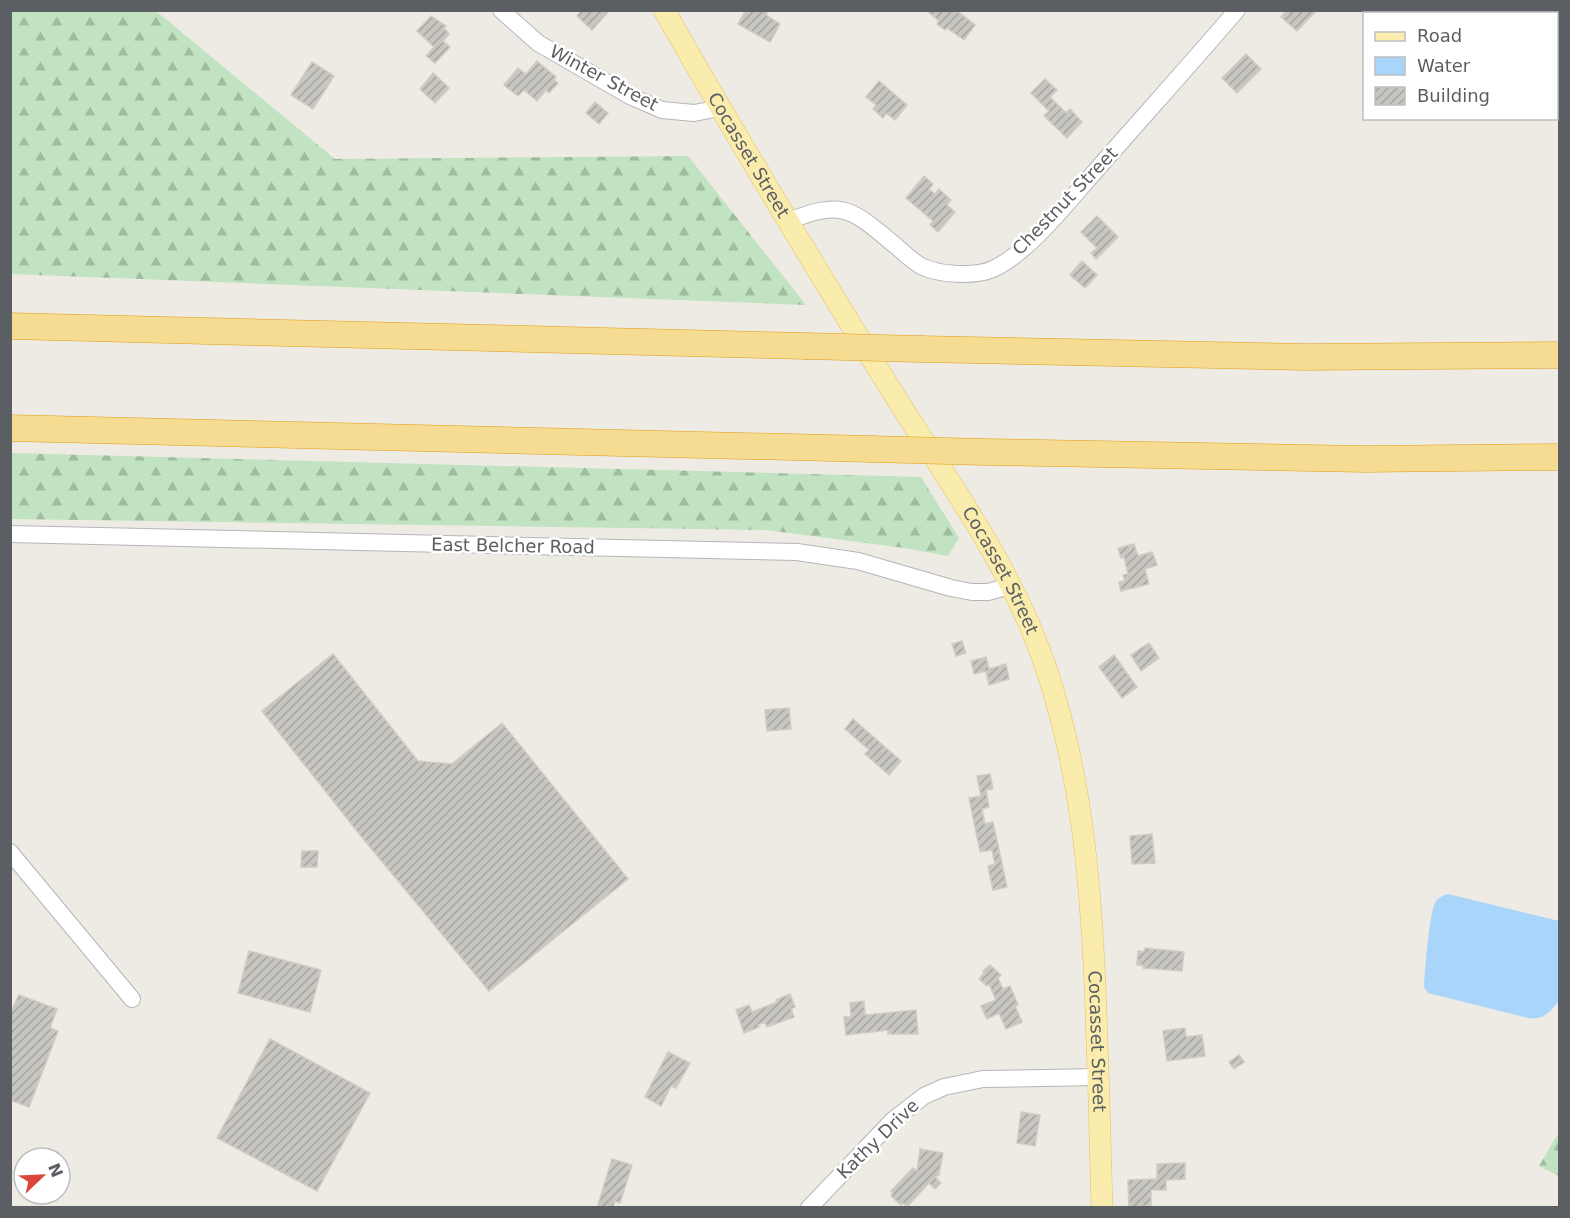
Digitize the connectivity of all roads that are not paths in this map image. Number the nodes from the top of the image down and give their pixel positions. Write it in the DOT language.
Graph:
graph roads {
  1 [pos="501,10"];
  2 [pos="664,10"];
  3 [pos="1237,10"];
  4 [pos="720,108"];
  5 [pos="787,222"];
  6 [pos="10,326"];
  7 [pos="1560,355"];
  8 [pos="10,428"];
  9 [pos="1560,457"];
  10 [pos="10,534"];
  11 [pos="1010,586"];
  12 [pos="10,852"];
  13 [pos="132,999"];
  14 [pos="1099,1077"];
  15 [pos="809,1208"];
  16 [pos="1101,1208"];
  1 -- 4 [label="street, Winter Street"];
  2 -- 4 [label="main road, Cocasset Street"];
  3 -- 5 [label="street, Chestnut Street"];
  4 -- 5 [label="main road, Cocasset Street"];
  5 -- 11 [label="main road, Cocasset Street"];
  6 -- 7 [label="highway, bridge"];
  8 -- 9 [label="highway, bridge"];
  10 -- 11 [label="street, East Belcher Road"];
  11 -- 14 [label="main road, Cocasset Street"];
  12 -- 13 [label="street"];
  14 -- 15 [label="street, Kathy Drive"];
  14 -- 16 [label="main road, Cocasset Street"];
}
